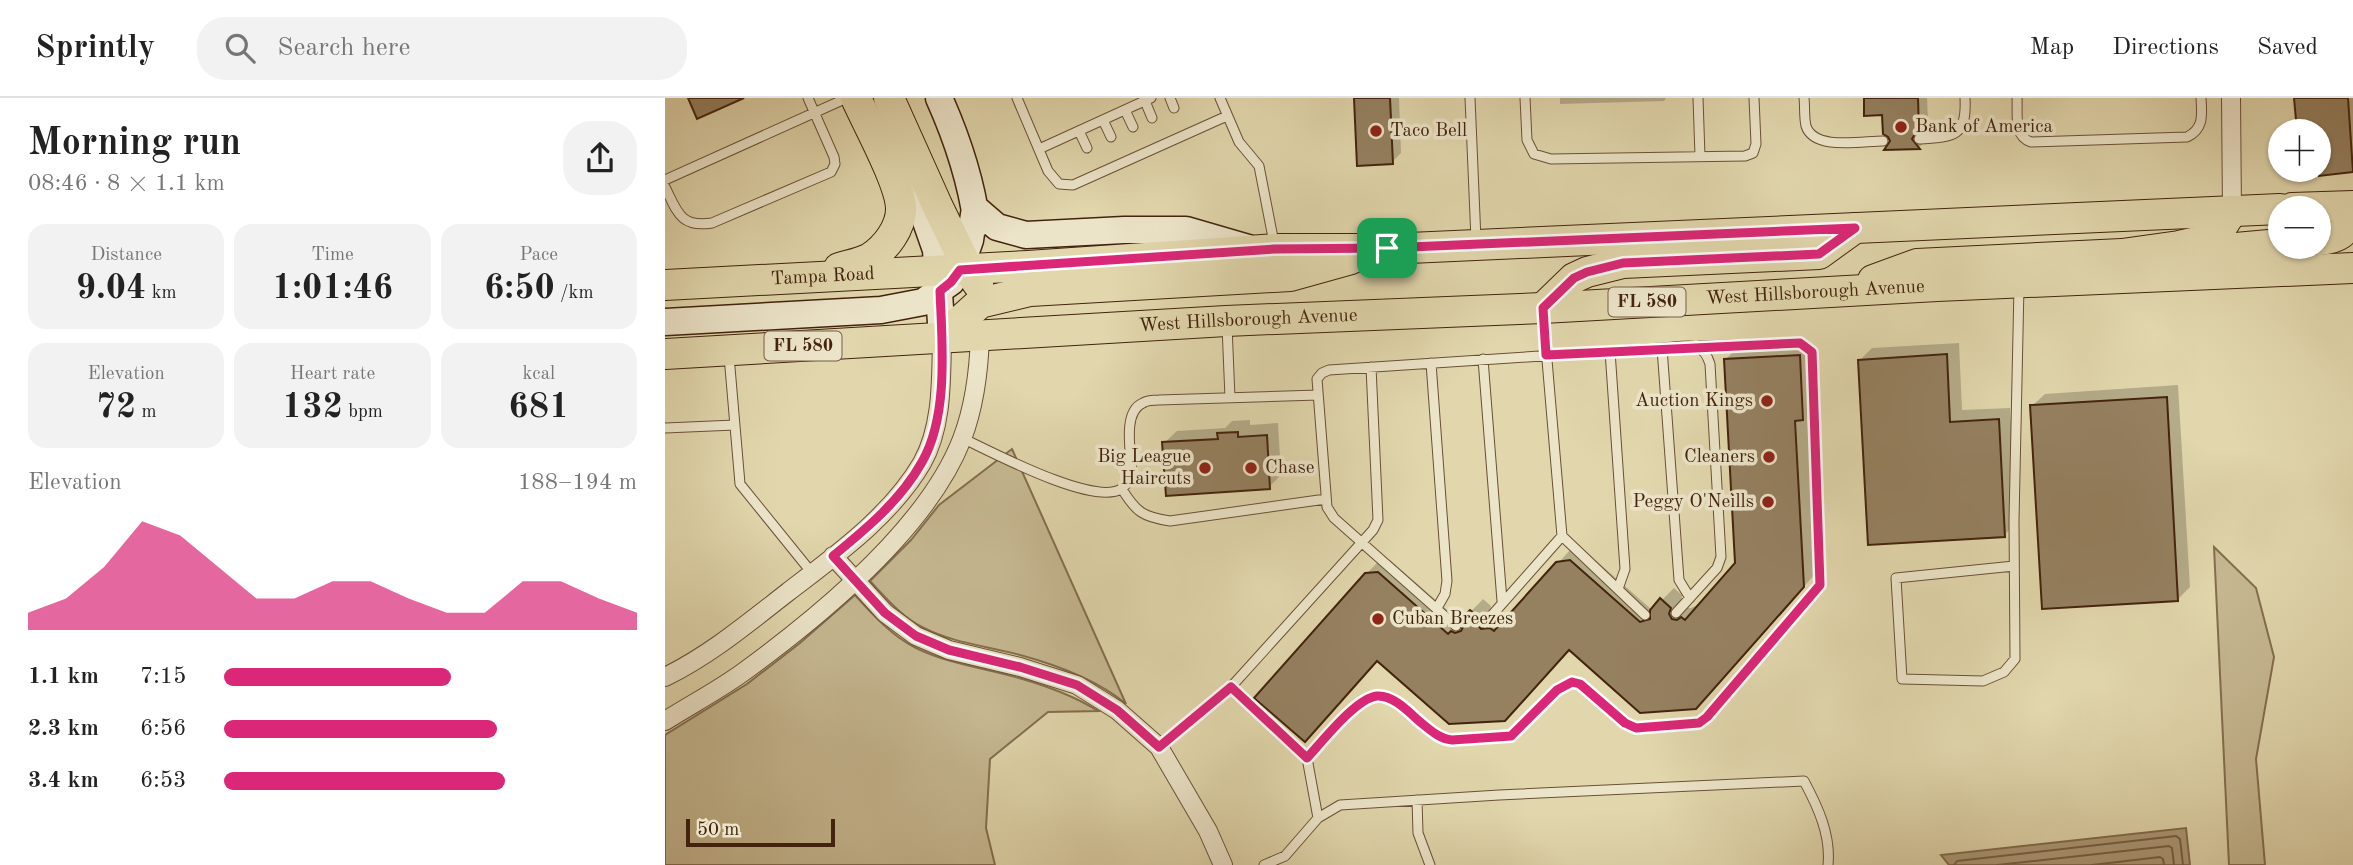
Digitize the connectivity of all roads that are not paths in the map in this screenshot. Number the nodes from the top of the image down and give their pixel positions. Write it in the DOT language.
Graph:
graph roads {
  1 [pos="808,98"];
  2 [pos="846,98"];
  3 [pos="856,98"];
  4 [pos="872,98"];
  5 [pos="889,98"];
  6 [pos="1017,98"];
  7 [pos="1170,98"];
  8 [pos="1220,98"];
  9 [pos="1470,98"];
  10 [pos="1525,98"];
  11 [pos="1697,98"];
  12 [pos="1754,98"];
  13 [pos="1804,98"];
  14 [pos="1965,98"];
  15 [pos="2017,98"];
  16 [pos="2201,98"];
  17 [pos="2231,98"];
  18 [pos="1148,99"];
  19 [pos="944,102"];
  20 [pos="1174,108"];
  21 [pos="1125,110"];
  22 [pos="815,112"];
  23 [pos="1227,116"];
  24 [pos="1152,118"];
  25 [pos="1103,120"];
  26 [pos="1133,127"];
  27 [pos="1079,131"];
  28 [pos="1111,137"];
  29 [pos="1919,139"];
  30 [pos="1883,141"];
  31 [pos="1087,148"];
  32 [pos="1039,149"];
  33 [pos="1700,156"];
  34 [pos="665,180"];
  35 [pos="665,187"];
  36 [pos="2353,206"];
  37 [pos="2331,207"];
  38 [pos="975,208"];
  39 [pos="2268,210"];
  40 [pos="2232,211"];
  41 [pos="2353,216"];
  42 [pos="1855,228"];
  43 [pos="2331,239"];
  44 [pos="1476,244"];
  45 [pos="2268,245"];
  46 [pos="1387,248"];
  47 [pos="1266,249"];
  48 [pos="2353,268"];
  49 [pos="2183,276"];
  50 [pos="814,277"];
  51 [pos="967,280"];
  52 [pos="2019,284"];
  53 [pos="665,285"];
  54 [pos="1843,291"];
  55 [pos="1543,308"];
  56 [pos="1226,321"];
  57 [pos="665,322"];
  58 [pos="1055,330"];
  59 [pos="980,334"];
  60 [pos="942,337"];
  61 [pos="1699,346"];
  62 [pos="1662,348"];
  63 [pos="728,350"];
  64 [pos="1609,351"];
  65 [pos="665,354"];
  66 [pos="1546,355"];
  67 [pos="1483,359"];
  68 [pos="1431,363"];
  69 [pos="1371,367"];
  70 [pos="1318,395"];
  71 [pos="1230,398"];
  72 [pos="735,425"];
  73 [pos="665,428"];
  74 [pos="962,438"];
  75 [pos="1122,489"];
  76 [pos="1326,499"];
  77 [pos="1562,536"];
  78 [pos="1361,541"];
  79 [pos="833,556"];
  80 [pos="2014,566"];
  81 [pos="812,573"];
  82 [pos="855,580"];
  83 [pos="1618,589"];
  84 [pos="1690,598"];
  85 [pos="1502,601"];
  86 [pos="1437,608"];
  87 [pos="1676,613"];
  88 [pos="1645,615"];
  89 [pos="1485,623"];
  90 [pos="1456,626"];
  91 [pos="665,677"];
  92 [pos="1231,687"];
  93 [pos="665,721"];
  94 [pos="1159,747"];
  95 [pos="1307,758"];
  96 [pos="1417,800"];
  97 [pos="1318,818"];
  98 [pos="1223,865"];
  99 [pos="1264,865"];
  100 [pos="1430,865"];
  101 [pos="1828,865"];
  1 -- 22 [label="lane"];
  2 -- 22 [label="lane"];
  3 -- 50 [label="main road"];
  4 -- 51 [label="main road"];
  5 -- 51 [label="main road"];
  6 -- 32 [label="lane"];
  7 -- 20 [label="lane"];
  8 -- 23 [label="lane"];
  9 -- 44 [label="lane"];
  10 -- 33 [label="lane"];
  11 -- 33 [label="lane"];
  12 -- 33 [label="lane"];
  13 -- 30 [label="lane"];
  14 -- 29 [label="lane"];
  15 -- 16 [label="lane"];
  17 -- 40 [label="street"];
  18 -- 21 [label="lane"];
  18 -- 24 [label="lane"];
  19 -- 38 [label="main road"];
  21 -- 25 [label="lane"];
  21 -- 26 [label="lane"];
  22 -- 34 [label="lane"];
  22 -- 35 [label="lane"];
  23 -- 32 [label="lane"];
  23 -- 47 [label="lane"];
  25 -- 27 [label="lane"];
  25 -- 28 [label="lane"];
  27 -- 31 [label="lane"];
  27 -- 32 [label="lane"];
  36 -- 37 [label="main road"];
  38 -- 47 [label="main road"];
  38 -- 51 [label="main road"];
  39 -- 40 [label="main road"];
  40 -- 42 [label="main road"];
  40 -- 54 [label="main road"];
  41 -- 43 [label="main road"];
  42 -- 44 [label="main road"];
  42 -- 55 [label="main road"];
  44 -- 46 [label="main road"];
  45 -- 49 [label="main road"];
  46 -- 47 [label="main road"];
  46 -- 51 [label="main road"];
  47 -- 51 [label="main road"];
  48 -- 49 [label="main road, West Hillsborough Avenue / FL 580"];
  49 -- 52 [label="main road, West Hillsborough Avenue / FL 580"];
  50 -- 51 [label="main road, Tampa Road"];
  50 -- 53 [label="main road, Tampa Road"];
  51 -- 57 [label="main road"];
  51 -- 58 [label="main road"];
  51 -- 59 [label="main road"];
  51 -- 60 [label="main road"];
  51 -- 60 [label="main road"];
  52 -- 54 [label="main road, West Hillsborough Avenue / FL 580"];
  52 -- 80 [label="lane"];
  54 -- 55 [label="main road, West Hillsborough Avenue / FL 580"];
  55 -- 56 [label="main road, West Hillsborough Avenue / FL 580"];
  55 -- 66 [label="lane"];
  56 -- 58 [label="main road, West Hillsborough Avenue / FL 580"];
  56 -- 71 [label="lane"];
  58 -- 59 [label="main road, West Hillsborough Avenue / FL 580"];
  59 -- 60 [label="main road, West Hillsborough Avenue / FL 580"];
  59 -- 74 [label="street"];
  60 -- 63 [label="main road, FL 580"];
  60 -- 79 [label="street"];
  61 -- 62 [label="lane"];
  61 -- 84 [label="lane"];
  61 -- 95 [label="lane"];
  62 -- 64 [label="lane"];
  62 -- 84 [label="lane"];
  63 -- 65 [label="main road, FL 580"];
  63 -- 72 [label="lane"];
  64 -- 66 [label="lane"];
  64 -- 83 [label="lane"];
  66 -- 67 [label="lane"];
  66 -- 77 [label="lane"];
  67 -- 68 [label="lane"];
  67 -- 85 [label="lane"];
  68 -- 69 [label="lane"];
  68 -- 86 [label="lane"];
  69 -- 70 [label="lane"];
  69 -- 78 [label="lane"];
  70 -- 71 [label="lane"];
  70 -- 76 [label="lane"];
  71 -- 75 [label="lane"];
  72 -- 73 [label="lane"];
  72 -- 81 [label="lane"];
  74 -- 75 [label="lane"];
  74 -- 82 [label="street"];
  75 -- 76 [label="lane"];
  76 -- 78 [label="lane"];
  77 -- 83 [label="lane"];
  77 -- 85 [label="lane"];
  78 -- 86 [label="lane"];
  78 -- 92 [label="lane"];
  79 -- 81 [label="street"];
  79 -- 82 [label="street"];
  80 -- 80 [label="lane"];
  81 -- 91 [label="street"];
  82 -- 93 [label="street"];
  82 -- 94 [label="street"];
  83 -- 88 [label="lane"];
  84 -- 87 [label="lane"];
  85 -- 89 [label="lane"];
  86 -- 90 [label="lane"];
  92 -- 94 [label="lane"];
  92 -- 95 [label="lane"];
  94 -- 98 [label="street"];
  95 -- 97 [label="lane"];
  96 -- 97 [label="lane"];
  96 -- 100 [label="lane"];
  96 -- 101 [label="lane"];
  97 -- 99 [label="lane"];
}
